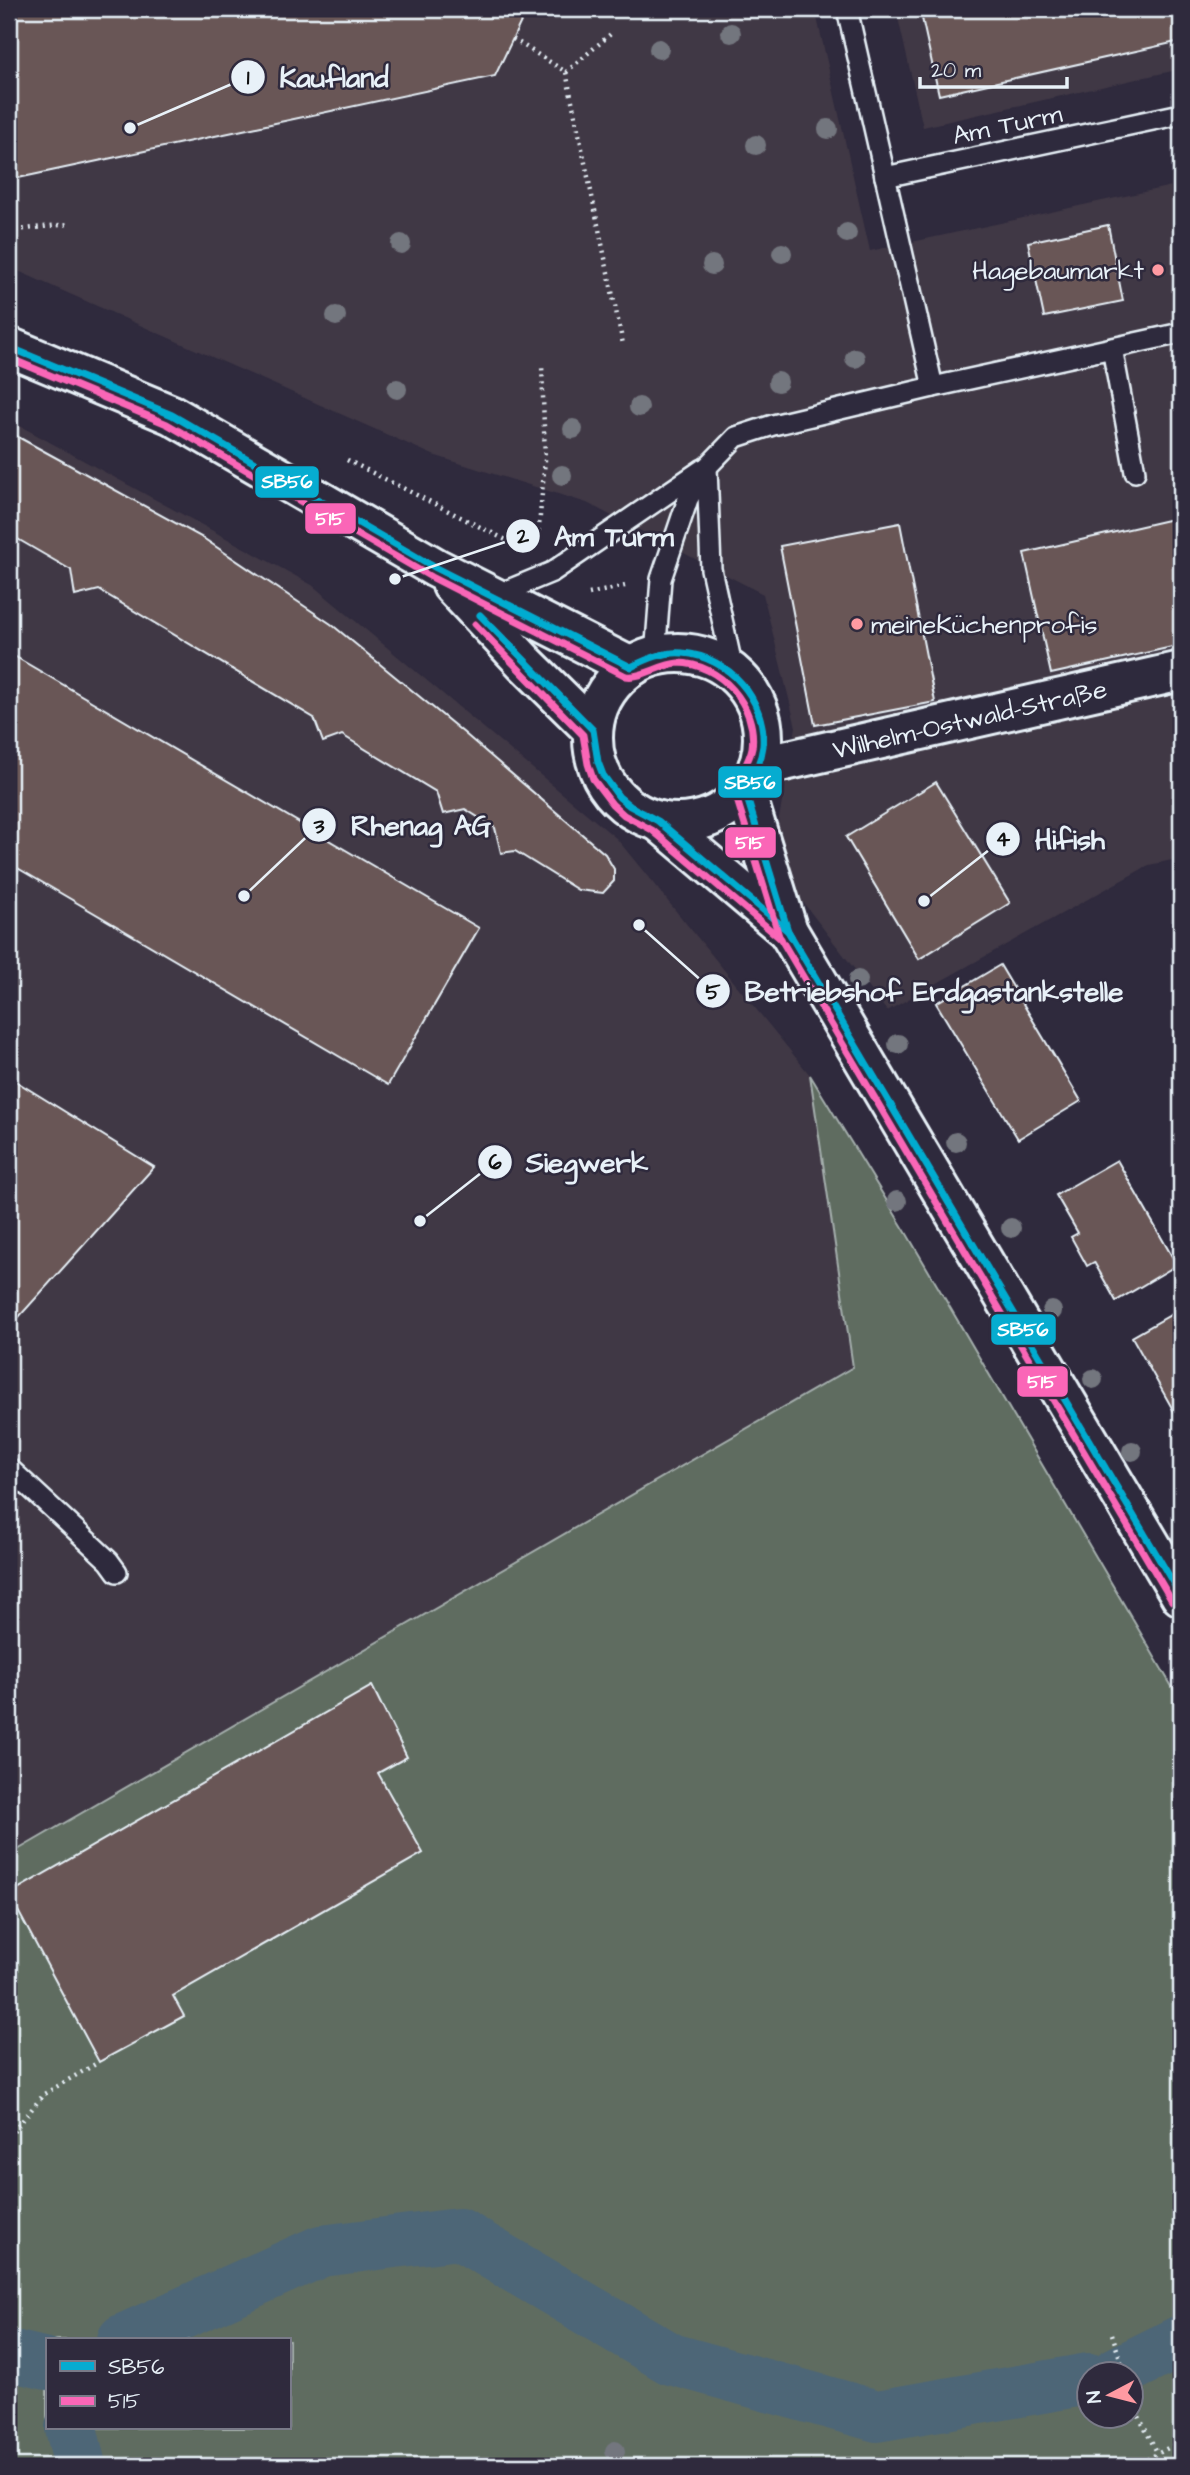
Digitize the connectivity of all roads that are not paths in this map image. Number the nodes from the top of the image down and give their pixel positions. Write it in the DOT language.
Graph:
graph roads {
  1 [pos="847,9"];
  2 [pos="1181,114"];
  3 [pos="886,177"];
  4 [pos="1181,333"];
  5 [pos="9,347"];
  6 [pos="1112,348"];
  7 [pos="933,387"];
  8 [pos="707,467"];
  9 [pos="1135,472"];
  10 [pos="436,568"];
  11 [pos="494,596"];
  12 [pos="643,661"];
  13 [pos="1181,671"];
  14 [pos="734,674"];
  15 [pos="593,730"];
  16 [pos="751,779"];
  17 [pos="658,821"];
  18 [pos="788,931"];
  19 [pos="9,1468"];
  20 [pos="117,1572"];
  21 [pos="1181,1596"];
  1 -- 3 [label="lane"];
  2 -- 3 [label="lane, Am Turm"];
  3 -- 7 [label="lane"];
  4 -- 6 [label="lane"];
  5 -- 10 [label="street"];
  6 -- 7 [label="lane"];
  6 -- 9 [label="lane"];
  7 -- 8 [label="lane"];
  8 -- 11 [label="lane"];
  8 -- 12 [label="lane"];
  8 -- 14 [label="lane"];
  10 -- 11 [label="street"];
  10 -- 15 [label="street"];
  11 -- 12 [label="street"];
  12 -- 14 [label="street"];
  12 -- 15 [label="street"];
  13 -- 16 [label="street, Wilhelm-Ostwald-Straße"];
  14 -- 16 [label="street"];
  15 -- 17 [label="street"];
  16 -- 17 [label="street"];
  16 -- 18 [label="street"];
  17 -- 18 [label="street"];
  18 -- 21 [label="street"];
  19 -- 20 [label="lane"];
}
